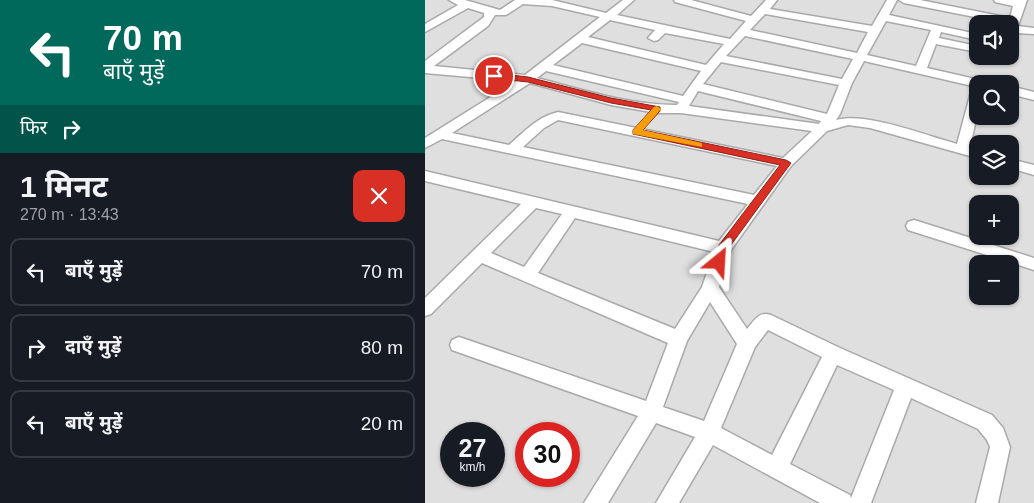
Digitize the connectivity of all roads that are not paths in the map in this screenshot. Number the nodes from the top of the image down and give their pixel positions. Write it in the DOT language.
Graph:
graph roads {
  1 [pos="454,0"];
  2 [pos="629,0"];
  3 [pos="679,0"];
  4 [pos="772,0"];
  5 [pos="892,0"];
  6 [pos="904,0"];
  7 [pos="999,0"];
  8 [pos="522,1"];
  9 [pos="1021,2"];
  10 [pos="467,4"];
  11 [pos="490,11"];
  12 [pos="764,11"];
  13 [pos="1016,15"];
  14 [pos="611,16"];
  15 [pos="882,17"];
  16 [pos="969,17"];
  17 [pos="754,20"];
  18 [pos="425,28"];
  19 [pos="937,28"];
  20 [pos="663,29"];
  21 [pos="1019,29"];
  22 [pos="875,30"];
  23 [pos="741,32"];
  24 [pos="1034,32"];
  25 [pos="969,34"];
  26 [pos="654,38"];
  27 [pos="581,39"];
  28 [pos="932,40"];
  29 [pos="734,43"];
  30 [pos="969,47"];
  31 [pos="718,58"];
  32 [pos="860,58"];
  33 [pos="544,67"];
  34 [pos="425,68"];
  35 [pos="709,69"];
  36 [pos="920,70"];
  37 [pos="528,80"];
  38 [pos="846,83"];
  39 [pos="969,83"];
  40 [pos="695,86"];
  41 [pos="1019,92"];
  42 [pos="1034,96"];
  43 [pos="683,104"];
  44 [pos="657,109"];
  45 [pos="829,120"];
  46 [pos="969,125"];
  47 [pos="636,132"];
  48 [pos="441,134"];
  49 [pos="425,144"];
  50 [pos="513,150"];
  51 [pos="962,150"];
  52 [pos="969,152"];
  53 [pos="786,163"];
  54 [pos="1019,166"];
  55 [pos="1034,170"];
  56 [pos="425,176"];
  57 [pos="759,201"];
  58 [pos="533,202"];
  59 [pos="572,211"];
  60 [pos="914,226"];
  61 [pos="723,248"];
  62 [pos="479,255"];
  63 [pos="1034,264"];
  64 [pos="527,275"];
  65 [pos="710,288"];
  66 [pos="425,309"];
  67 [pos="679,339"];
  68 [pos="747,343"];
  69 [pos="459,344"];
  70 [pos="833,354"];
  71 [pos="906,385"];
  72 [pos="652,411"];
  73 [pos="709,432"];
  74 [pos="777,468"];
  75 [pos="595,503"];
  76 [pos="667,503"];
  77 [pos="842,503"];
  78 [pos="860,503"];
  79 [pos="987,503"];
  1 -- 10 [label="street"];
  2 -- 14 [label="street"];
  3 -- 17 [label="street"];
  4 -- 12 [label="street"];
  5 -- 15 [label="street"];
  6 -- 16 [label="street"];
  7 -- 9 [label="street"];
  8 -- 11 [label="street"];
  8 -- 14 [label="street"];
  9 -- 13 [label="street"];
  10 -- 11 [label="street"];
  10 -- 18 [label="street"];
  11 -- 34 [label="street"];
  12 -- 17 [label="street"];
  12 -- 22 [label="street"];
  14 -- 20 [label="street"];
  14 -- 27 [label="street"];
  15 -- 19 [label="street"];
  15 -- 22 [label="street"];
  17 -- 23 [label="street"];
  19 -- 25 [label="street"];
  19 -- 28 [label="street"];
  20 -- 26 [label="street"];
  20 -- 29 [label="street"];
  21 -- 24 [label="street"];
  22 -- 32 [label="street"];
  23 -- 29 [label="street"];
  23 -- 32 [label="street"];
  27 -- 33 [label="street"];
  27 -- 35 [label="street"];
  28 -- 30 [label="street"];
  28 -- 36 [label="street"];
  29 -- 31 [label="street"];
  31 -- 35 [label="street"];
  31 -- 38 [label="street"];
  32 -- 36 [label="street"];
  32 -- 38 [label="street"];
  33 -- 37 [label="street"];
  33 -- 43 [label="street"];
  34 -- 37 [label="street"];
  35 -- 40 [label="street"];
  36 -- 39 [label="street"];
  37 -- 44 [label="street"];
  37 -- 48 [label="street"];
  38 -- 45 [label="street"];
  40 -- 43 [label="street"];
  40 -- 45 [label="street"];
  41 -- 42 [label="street"];
  43 -- 44 [label="street"];
  43 -- 45 [label="street"];
  44 -- 47 [label="street"];
  45 -- 51 [label="street"];
  45 -- 53 [label="street"];
  46 -- 51 [label="street"];
  47 -- 50 [label="street"];
  47 -- 53 [label="street"];
  48 -- 49 [label="street"];
  48 -- 50 [label="street"];
  50 -- 57 [label="street"];
  51 -- 52 [label="street"];
  53 -- 57 [label="street"];
  54 -- 55 [label="street"];
  56 -- 58 [label="street"];
  57 -- 61 [label="street"];
  58 -- 59 [label="street"];
  58 -- 62 [label="street"];
  59 -- 61 [label="street"];
  59 -- 64 [label="street"];
  60 -- 63 [label="street"];
  61 -- 65 [label="street"];
  62 -- 64 [label="street"];
  62 -- 66 [label="street"];
  64 -- 67 [label="street"];
  65 -- 67 [label="street"];
  65 -- 68 [label="street"];
  67 -- 72 [label="street"];
  68 -- 70 [label="street"];
  68 -- 73 [label="street"];
  69 -- 72 [label="street"];
  70 -- 71 [label="street"];
  70 -- 74 [label="street"];
  71 -- 78 [label="street"];
  71 -- 79 [label="street"];
  72 -- 73 [label="street"];
  72 -- 75 [label="street"];
  73 -- 74 [label="street"];
  73 -- 76 [label="street"];
  74 -- 77 [label="street"];
}
